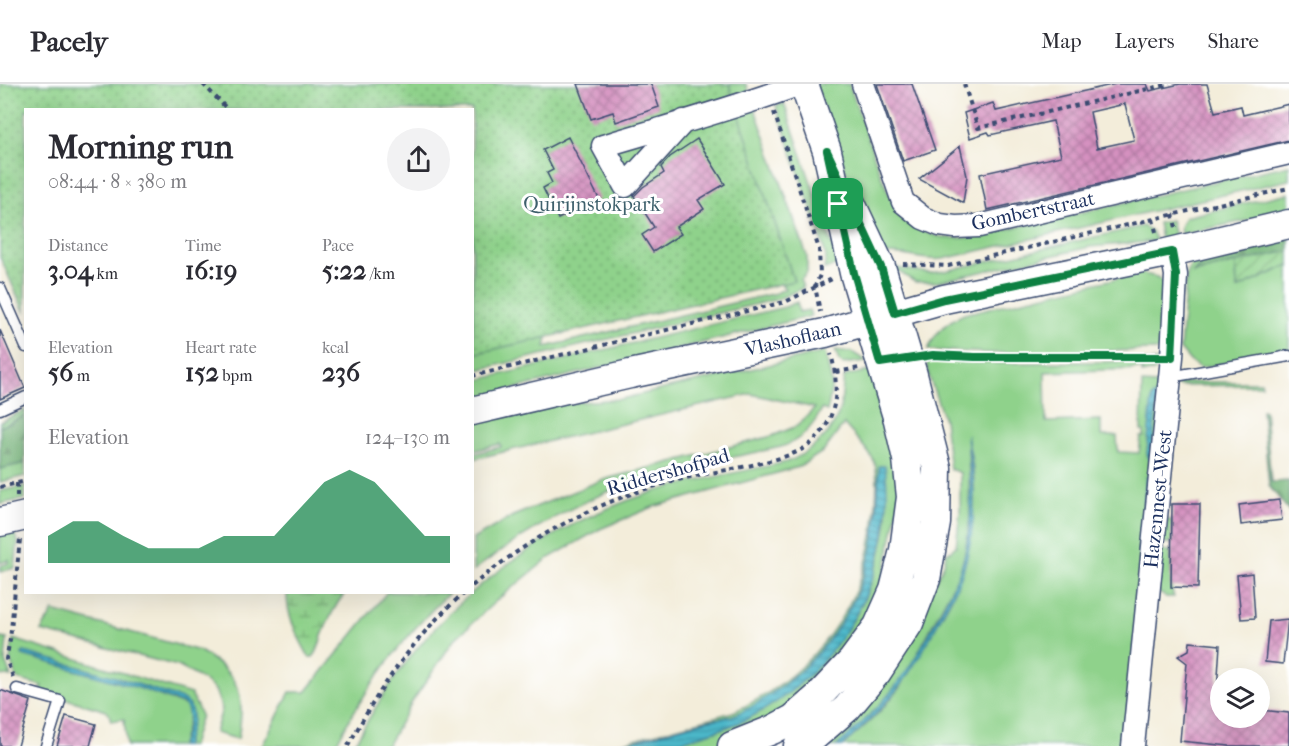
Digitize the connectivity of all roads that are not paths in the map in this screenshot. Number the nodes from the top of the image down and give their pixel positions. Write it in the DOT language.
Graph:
graph roads {
  1 [pos="802,84"];
  2 [pos="863,84"];
  3 [pos="684,121"];
  4 [pos="827,151"];
  5 [pos="1289,153"];
  6 [pos="1289,224"];
  7 [pos="1172,252"];
  8 [pos="0,288"];
  9 [pos="895,313"];
  10 [pos="868,321"];
  11 [pos="24,342"];
  12 [pos="1289,356"];
  13 [pos="1171,367"];
  14 [pos="24,398"];
  15 [pos="0,409"];
  16 [pos="474,411"];
  17 [pos="17,689"];
  18 [pos="46,746"];
  19 [pos="732,746"];
  20 [pos="798,746"];
  21 [pos="1133,746"];
  1 -- 3 [label="street"];
  1 -- 4 [label="street"];
  2 -- 5 [label="street, Gombertstraat"];
  4 -- 9 [label="street"];
  4 -- 10 [label="street"];
  6 -- 7 [label="street, Vlashoflaan"];
  7 -- 9 [label="street, Vlashoflaan"];
  7 -- 13 [label="street, Hazennest-West"];
  8 -- 11 [label="lane"];
  9 -- 10 [label="street, Vlashoflaan"];
  9 -- 20 [label="street"];
  10 -- 16 [label="street, Vlashoflaan"];
  10 -- 19 [label="street"];
  12 -- 13 [label="lane"];
  13 -- 21 [label="street, Hazennest-West"];
  14 -- 15 [label="lane"];
  17 -- 18 [label="lane"];
}
